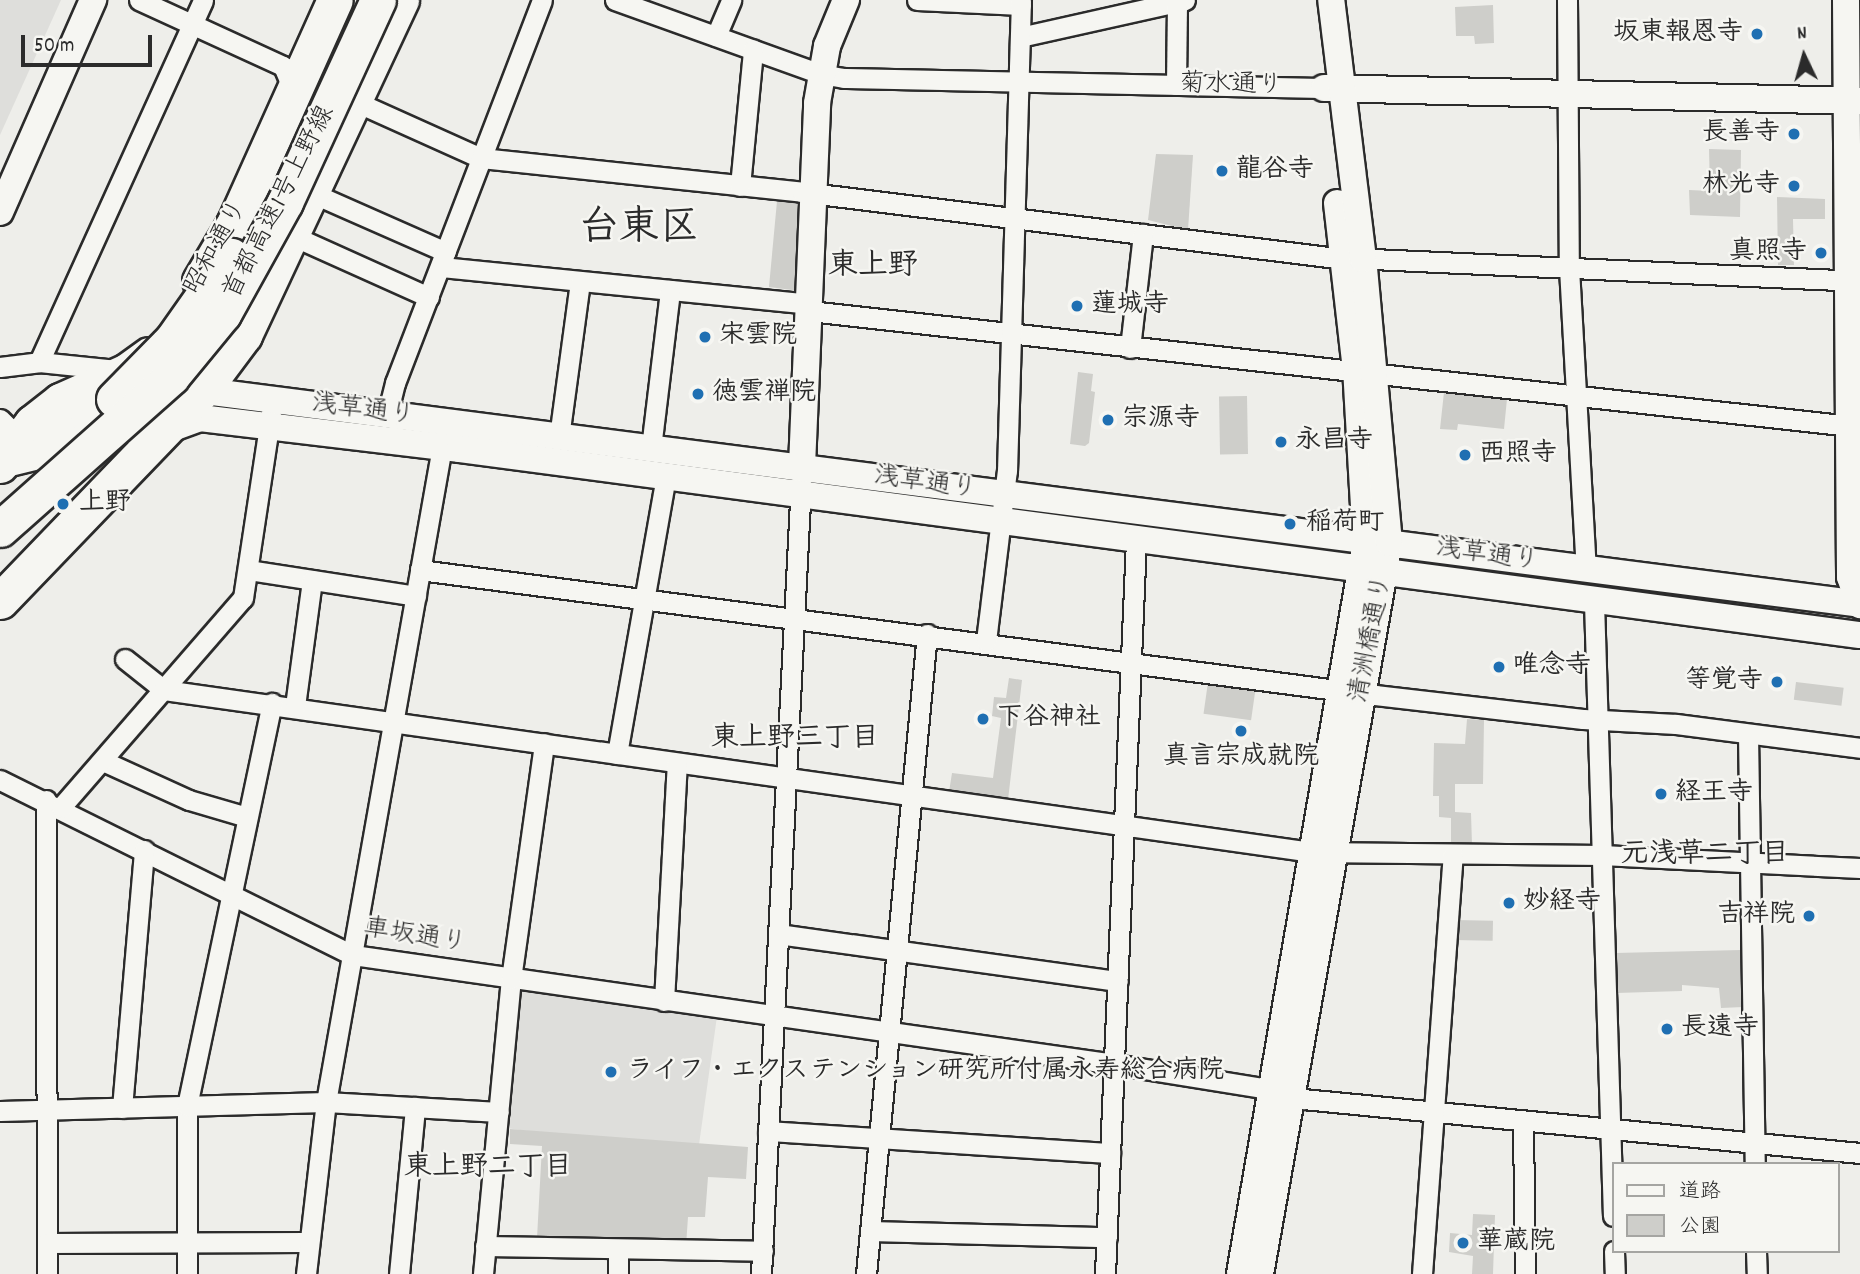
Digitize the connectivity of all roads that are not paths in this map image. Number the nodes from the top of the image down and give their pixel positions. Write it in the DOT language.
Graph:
graph roads {
  1 [pos="93,0"];
  2 [pos="139,0"];
  3 [pos="203,0"];
  4 [pos="335,0"];
  5 [pos="353,0"];
  6 [pos="378,0"];
  7 [pos="401,0"];
  8 [pos="542,0"];
  9 [pos="615,0"];
  10 [pos="731,0"];
  11 [pos="846,0"];
  12 [pos="917,0"];
  13 [pos="1314,0"];
  14 [pos="1331,0"];
  15 [pos="1567,0"];
  16 [pos="1846,0"];
  17 [pos="1180,1"];
  18 [pos="1021,2"];
  19 [pos="192,24"];
  20 [pos="716,37"];
  21 [pos="1020,37"];
  22 [pos="752,50"];
  23 [pos="821,74"];
  24 [pos="1019,81"];
  25 [pos="1176,85"];
  26 [pos="1332,89"];
  27 [pos="293,90"];
  28 [pos="1568,94"];
  29 [pos="354,101"];
  30 [pos="1853,101"];
  31 [pos="481,158"];
  32 [pos="740,186"];
  33 [pos="312,193"];
  34 [pos="813,193"];
  35 [pos="0,212"];
  36 [pos="1015,219"];
  37 [pos="1143,234"];
  38 [pos="293,236"];
  39 [pos="1353,258"];
  40 [pos="444,260"];
  41 [pos="1569,268"];
  42 [pos="580,281"];
  43 [pos="1854,281"];
  44 [pos="670,290"];
  45 [pos="429,297"];
  46 [pos="809,307"];
  47 [pos="1011,333"];
  48 [pos="1130,348"];
  49 [pos="38,362"];
  50 [pos="0,367"];
  51 [pos="127,371"];
  52 [pos="1366,372"];
  53 [pos="203,390"];
  54 [pos="1576,396"];
  55 [pos="272,399"];
  56 [pos="387,415"];
  57 [pos="0,419"];
  58 [pos="1854,426"];
  59 [pos="269,427"];
  60 [pos="559,437"];
  61 [pos="151,441"];
  62 [pos="442,447"];
  63 [pos="651,448"];
  64 [pos="4,461"];
  65 [pos="802,466"];
  66 [pos="666,475"];
  67 [pos="801,493"];
  68 [pos="1005,495"];
  69 [pos="0,497"];
  70 [pos="1003,523"];
  71 [pos="0,529"];
  72 [pos="1136,539"];
  73 [pos="1377,542"];
  74 [pos="1586,569"];
  75 [pos="249,570"];
  76 [pos="420,570"];
  77 [pos="1373,573"];
  78 [pos="313,580"];
  79 [pos="416,596"];
  80 [pos="645,600"];
  81 [pos="0,601"];
  82 [pos="1594,602"];
  83 [pos="1860,604"];
  84 [pos="793,618"];
  85 [pos="927,634"];
  86 [pos="1860,635"];
  87 [pos="986,641"];
  88 [pos="125,659"];
  89 [pos="1131,660"];
  90 [pos="164,690"];
  91 [pos="1349,692"];
  92 [pos="272,703"];
  93 [pos="295,706"];
  94 [pos="1597,719"];
  95 [pos="394,721"];
  96 [pos="1748,734"];
  97 [pos="544,743"];
  98 [pos="1860,748"];
  99 [pos="617,754"];
  100 [pos="103,761"];
  101 [pos="677,764"];
  102 [pos="786,779"];
  103 [pos="0,780"];
  104 [pos="909,796"];
  105 [pos="53,804"];
  106 [pos="247,817"];
  107 [pos="1124,826"];
  108 [pos="144,850"];
  109 [pos="1323,852"];
  110 [pos="1454,854"];
  111 [pos="1602,855"];
  112 [pos="1751,863"];
  113 [pos="1860,868"];
  114 [pos="230,892"];
  115 [pos="778,934"];
  116 [pos="897,951"];
  117 [pos="353,955"];
  118 [pos="511,979"];
  119 [pos="1118,981"];
  120 [pos="664,1001"];
  121 [pos="774,1017"];
  122 [pos="889,1034"];
  123 [pos="1114,1064"];
  124 [pos="1282,1091"];
  125 [pos="326,1102"];
  126 [pos="187,1106"];
  127 [pos="415,1107"];
  128 [pos="122,1108"];
  129 [pos="47,1110"];
  130 [pos="0,1111"];
  131 [pos="499,1112"];
  132 [pos="1432,1112"];
  133 [pos="1523,1121"];
  134 [pos="1611,1130"];
  135 [pos="768,1131"];
  136 [pos="879,1138"];
  137 [pos="1110,1153"];
  138 [pos="1860,1153"];
  139 [pos="1755,1154"];
  140 [pos="1612,1173"];
  141 [pos="870,1231"];
  142 [pos="1107,1237"];
  143 [pos="187,1242"];
  144 [pos="307,1242"];
  145 [pos="47,1243"];
  146 [pos="485,1246"];
  147 [pos="618,1249"];
  148 [pos="763,1251"];
  149 [pos="1614,1253"];
  150 [pos="1756,1253"];
  151 [pos="47,1274"];
  152 [pos="187,1274"];
  153 [pos="306,1274"];
  154 [pos="399,1274"];
  155 [pos="484,1274"];
  156 [pos="618,1274"];
  157 [pos="761,1274"];
  158 [pos="866,1274"];
  159 [pos="1105,1274"];
  160 [pos="1240,1274"];
  161 [pos="1260,1274"];
  162 [pos="1422,1274"];
  163 [pos="1525,1274"];
  164 [pos="1615,1274"];
  165 [pos="1757,1274"];
  1 -- 35 [label="main road"];
  2 -- 19 [label="street"];
  3 -- 19 [label="street"];
  4 -- 27 [label="highway, 昭和通り"];
  5 -- 69 [label="highway, 首都高速1号上野線, bridge"];
  6 -- 71 [label="highway, 首都高速1号上野線, bridge"];
  7 -- 29 [label="highway"];
  8 -- 31 [label="street"];
  9 -- 20 [label="street, 菊水通り"];
  10 -- 20 [label="street"];
  11 -- 23 [label="main road"];
  12 -- 18 [label="street"];
  13 -- 26 [label="main road, 清洲橋通り"];
  14 -- 26 [label="main road, 清洲橋通り"];
  15 -- 28 [label="street"];
  16 -- 30 [label="main road"];
  17 -- 21 [label="street"];
  17 -- 25 [label="street"];
  18 -- 21 [label="street"];
  19 -- 27 [label="street"];
  19 -- 49 [label="street"];
  20 -- 22 [label="street, 菊水通り"];
  21 -- 24 [label="street"];
  22 -- 23 [label="street, 菊水通り"];
  22 -- 32 [label="street"];
  23 -- 24 [label="street, 菊水通り"];
  23 -- 34 [label="main road"];
  24 -- 25 [label="street, 菊水通り"];
  24 -- 36 [label="street"];
  25 -- 26 [label="street, 菊水通り"];
  26 -- 28 [label="main road, 菊水通り"];
  26 -- 39 [label="main road, 清洲橋通り"];
  27 -- 51 [label="highway, 昭和通り"];
  28 -- 30 [label="main road, 菊水通り"];
  28 -- 41 [label="street"];
  29 -- 31 [label="street"];
  29 -- 33 [label="highway"];
  30 -- 43 [label="main road"];
  31 -- 32 [label="street"];
  31 -- 40 [label="street"];
  32 -- 34 [label="street"];
  33 -- 38 [label="highway"];
  33 -- 40 [label="street"];
  34 -- 36 [label="street"];
  34 -- 46 [label="main road"];
  36 -- 37 [label="street"];
  36 -- 47 [label="street"];
  37 -- 39 [label="street"];
  37 -- 48 [label="street"];
  38 -- 45 [label="street"];
  38 -- 53 [label="highway"];
  39 -- 41 [label="street"];
  39 -- 52 [label="main road, 清洲橋通り"];
  40 -- 42 [label="street"];
  40 -- 45 [label="street"];
  41 -- 43 [label="street"];
  41 -- 54 [label="street"];
  42 -- 44 [label="street"];
  42 -- 60 [label="street"];
  43 -- 58 [label="main road"];
  44 -- 46 [label="street"];
  44 -- 63 [label="street"];
  45 -- 56 [label="street"];
  46 -- 47 [label="street"];
  46 -- 65 [label="main road"];
  47 -- 48 [label="street"];
  47 -- 68 [label="street"];
  48 -- 52 [label="street"];
  49 -- 50 [label="street"];
  49 -- 51 [label="street"];
  51 -- 64 [label="highway, 昭和通り"];
  52 -- 54 [label="street"];
  52 -- 73 [label="main road, 清洲橋通り"];
  53 -- 55 [label="main road, 浅草通り"];
  53 -- 61 [label="highway"];
  53 -- 64 [label="main road, 浅草通り"];
  54 -- 58 [label="street"];
  54 -- 74 [label="street"];
  55 -- 56 [label="main road, 浅草通り"];
  55 -- 59 [label="street"];
  56 -- 60 [label="main road, 浅草通り"];
  56 -- 62 [label="street"];
  57 -- 64 [label="street"];
  58 -- 83 [label="main road"];
  59 -- 61 [label="main road, 浅草通り"];
  59 -- 62 [label="main road, 浅草通り"];
  59 -- 75 [label="street"];
  60 -- 63 [label="main road, 浅草通り"];
  61 -- 64 [label="highway"];
  61 -- 81 [label="highway"];
  62 -- 66 [label="main road, 浅草通り"];
  62 -- 76 [label="street"];
  63 -- 65 [label="main road, 浅草通り"];
  65 -- 67 [label="street"];
  65 -- 68 [label="main road, 浅草通り"];
  66 -- 67 [label="main road, 浅草通り"];
  66 -- 80 [label="street"];
  67 -- 70 [label="main road, 浅草通り"];
  67 -- 84 [label="street"];
  68 -- 70 [label="street"];
  68 -- 73 [label="main road, 浅草通り"];
  70 -- 72 [label="main road, 浅草通り"];
  70 -- 87 [label="street"];
  72 -- 77 [label="main road, 浅草通り"];
  72 -- 89 [label="street"];
  73 -- 74 [label="main road, 浅草通り"];
  73 -- 77 [label="main road, 清洲橋通り"];
  74 -- 83 [label="main road, 浅草通り"];
  75 -- 78 [label="street"];
  75 -- 90 [label="street"];
  76 -- 79 [label="street"];
  76 -- 80 [label="street"];
  77 -- 82 [label="main road, 浅草通り"];
  77 -- 91 [label="main road, 清洲橋通り"];
  78 -- 79 [label="street"];
  78 -- 93 [label="street"];
  79 -- 95 [label="street"];
  80 -- 84 [label="street"];
  80 -- 99 [label="street"];
  82 -- 86 [label="main road, 浅草通り"];
  82 -- 94 [label="street"];
  84 -- 85 [label="street"];
  84 -- 102 [label="street"];
  85 -- 87 [label="street"];
  85 -- 104 [label="street"];
  87 -- 89 [label="street"];
  88 -- 90 [label="street"];
  89 -- 91 [label="street"];
  89 -- 107 [label="street"];
  90 -- 92 [label="street"];
  90 -- 100 [label="street"];
  91 -- 94 [label="street"];
  91 -- 109 [label="main road, 清洲橋通り"];
  92 -- 93 [label="street"];
  92 -- 106 [label="street"];
  93 -- 95 [label="street"];
  94 -- 96 [label="street"];
  94 -- 111 [label="street"];
  95 -- 97 [label="street"];
  95 -- 117 [label="street"];
  96 -- 98 [label="street"];
  96 -- 112 [label="street"];
  97 -- 99 [label="street"];
  97 -- 118 [label="street"];
  99 -- 101 [label="street"];
  100 -- 105 [label="street"];
  100 -- 106 [label="street"];
  101 -- 102 [label="street"];
  101 -- 120 [label="street"];
  102 -- 104 [label="street"];
  102 -- 115 [label="street"];
  103 -- 105 [label="street, 車坂通り"];
  104 -- 107 [label="street"];
  104 -- 116 [label="street"];
  105 -- 108 [label="street, 車坂通り"];
  105 -- 129 [label="street"];
  106 -- 114 [label="street"];
  107 -- 109 [label="street"];
  107 -- 119 [label="street"];
  108 -- 114 [label="street, 車坂通り"];
  108 -- 128 [label="street"];
  109 -- 110 [label="street"];
  109 -- 124 [label="main road, 清洲橋通り"];
  110 -- 111 [label="street"];
  110 -- 132 [label="street"];
  111 -- 112 [label="street"];
  111 -- 134 [label="street"];
  112 -- 113 [label="street"];
  112 -- 139 [label="street"];
  114 -- 117 [label="street, 車坂通り"];
  114 -- 126 [label="street"];
  115 -- 116 [label="street"];
  115 -- 121 [label="street"];
  116 -- 119 [label="street"];
  116 -- 122 [label="street"];
  117 -- 118 [label="street, 車坂通り"];
  117 -- 125 [label="street"];
  118 -- 120 [label="street, 車坂通り"];
  118 -- 131 [label="street"];
  119 -- 123 [label="street"];
  120 -- 121 [label="street, 車坂通り"];
  121 -- 122 [label="street, 車坂通り"];
  121 -- 135 [label="street"];
  122 -- 123 [label="street, 車坂通り"];
  122 -- 136 [label="street"];
  123 -- 124 [label="street, 車坂通り"];
  123 -- 137 [label="street"];
  124 -- 132 [label="street, 車坂通り"];
  124 -- 160 [label="main road, 清洲橋通り"];
  124 -- 161 [label="main road, 清洲橋通り"];
  125 -- 126 [label="street"];
  125 -- 127 [label="street"];
  125 -- 144 [label="street"];
  126 -- 128 [label="street"];
  126 -- 143 [label="street"];
  127 -- 131 [label="street"];
  127 -- 154 [label="street"];
  128 -- 129 [label="street"];
  129 -- 130 [label="street"];
  129 -- 145 [label="street"];
  131 -- 146 [label="street"];
  132 -- 133 [label="street, 車坂通り"];
  132 -- 162 [label="street"];
  133 -- 134 [label="street, 車坂通り"];
  133 -- 163 [label="street"];
  134 -- 139 [label="street, 車坂通り"];
  134 -- 140 [label="street"];
  135 -- 136 [label="street"];
  135 -- 148 [label="street"];
  136 -- 137 [label="street"];
  136 -- 141 [label="street"];
  137 -- 142 [label="street"];
  138 -- 139 [label="street, 車坂通り"];
  141 -- 142 [label="street"];
  141 -- 158 [label="street"];
  142 -- 159 [label="street"];
  143 -- 144 [label="street"];
  143 -- 145 [label="street"];
  143 -- 152 [label="street"];
  144 -- 153 [label="street"];
  145 -- 151 [label="street"];
  146 -- 147 [label="street"];
  146 -- 155 [label="street"];
  147 -- 148 [label="street"];
  147 -- 156 [label="street"];
  148 -- 157 [label="street"];
  149 -- 164 [label="street"];
  150 -- 165 [label="street"];
}
